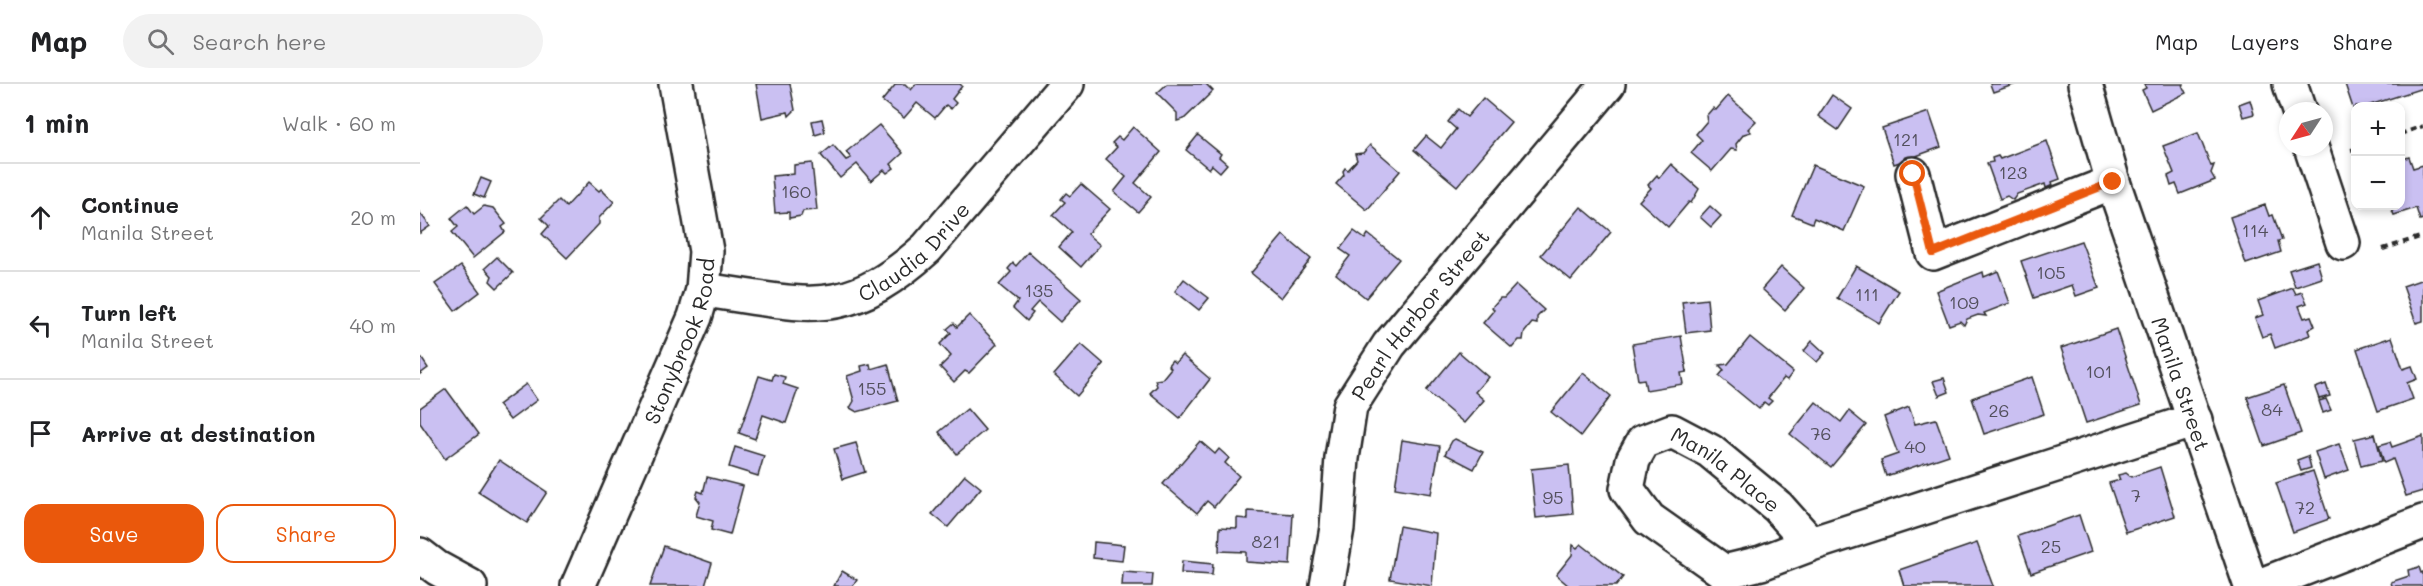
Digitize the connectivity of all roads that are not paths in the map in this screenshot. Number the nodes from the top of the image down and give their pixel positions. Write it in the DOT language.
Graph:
graph roads {
  1 [pos="676,84"];
  2 [pos="1066,84"];
  3 [pos="1608,84"];
  4 [pos="2085,84"];
  5 [pos="2290,84"];
  6 [pos="2296,102"];
  7 [pos="2314,156"];
  8 [pos="1913,174"];
  9 [pos="2113,182"];
  10 [pos="2343,243"];
  11 [pos="703,290"];
  12 [pos="2195,420"];
  13 [pos="2423,522"];
  14 [pos="1811,544"];
  15 [pos="420,555"];
  16 [pos="470,586"];
  17 [pos="578,586"];
  18 [pos="1327,586"];
  19 [pos="2251,586"];
  20 [pos="2259,586"];
  1 -- 11 [label="street, Stonybrook Road"];
  2 -- 11 [label="street, Claudia Drive"];
  3 -- 18 [label="street, Pearl Harbor Street"];
  4 -- 9 [label="street, Manila Street"];
  5 -- 6 [label="street"];
  7 -- 10 [label="street"];
  8 -- 9 [label="street"];
  9 -- 12 [label="street, Manila Street"];
  11 -- 17 [label="street, Stonybrook Road"];
  12 -- 14 [label="street, Manila Place"];
  12 -- 19 [label="street, Manila Street"];
  13 -- 20 [label="street"];
  14 -- 14 [label="street, Manila Place"];
  15 -- 16 [label="street"];
}
